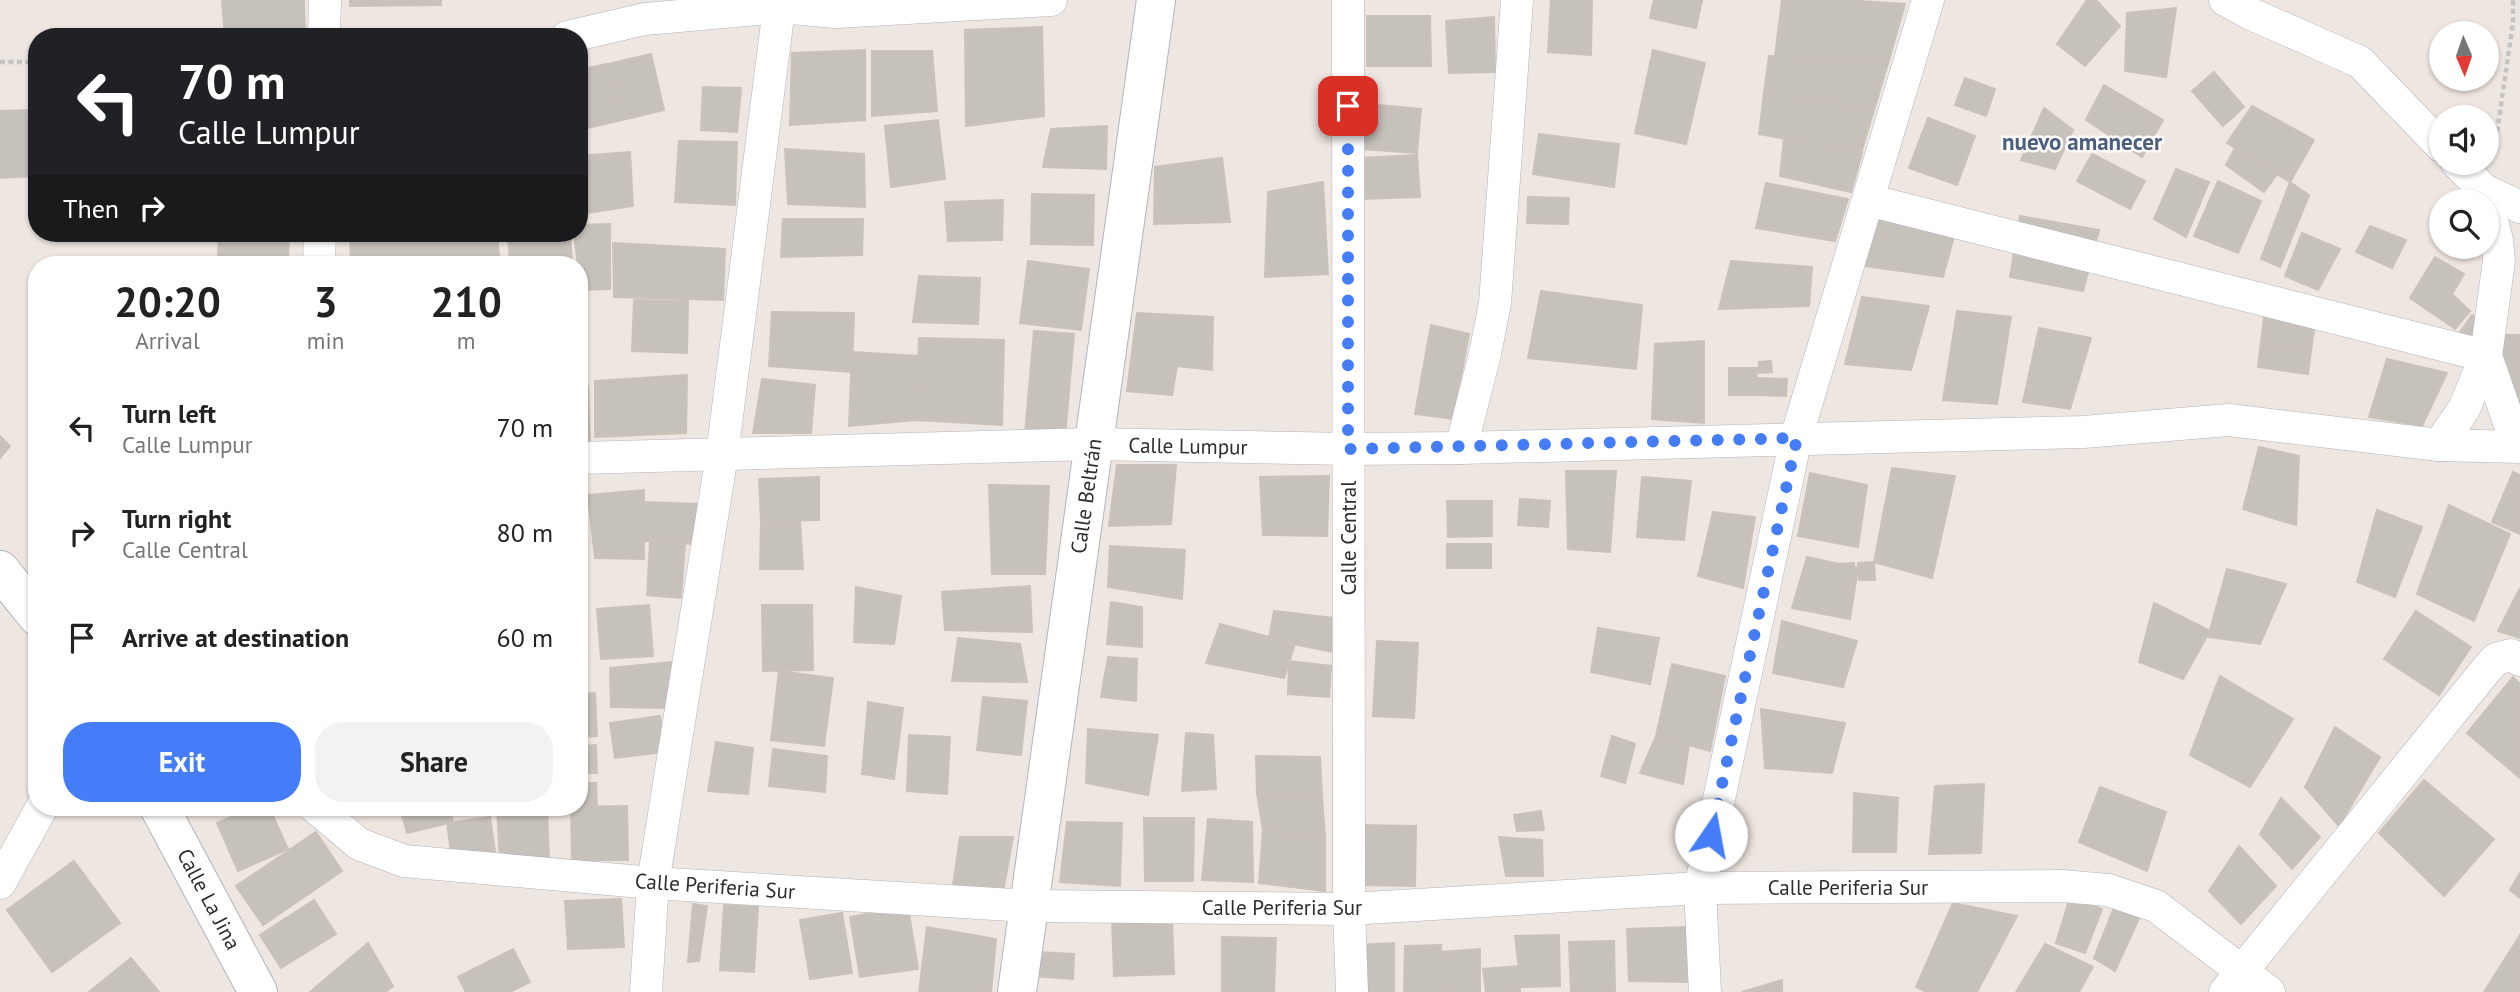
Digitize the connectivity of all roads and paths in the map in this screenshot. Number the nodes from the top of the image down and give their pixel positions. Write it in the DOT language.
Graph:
graph roads {
  1 [pos="325,0"];
  2 [pos="1051,0"];
  3 [pos="1156,0"];
  4 [pos="1348,0"];
  5 [pos="1517,0"];
  6 [pos="1928,0"];
  7 [pos="2225,0"];
  8 [pos="2513,0"];
  9 [pos="780,3"];
  10 [pos="324,28"];
  11 [pos="588,32"];
  12 [pos="0,62"];
  13 [pos="28,62"];
  14 [pos="2499,119"];
  15 [pos="2429,134"];
  16 [pos="2469,175"];
  17 [pos="2483,189"];
  18 [pos="2499,197"];
  19 [pos="1868,200"];
  20 [pos="2520,206"];
  21 [pos="2499,259"];
  22 [pos="2486,356"];
  23 [pos="1797,438"];
  24 [pos="1093,444"];
  25 [pos="2439,445"];
  26 [pos="2518,446"];
  27 [pos="1461,448"];
  28 [pos="1348,449"];
  29 [pos="722,455"];
  30 [pos="588,458"];
  31 [pos="0,569"];
  32 [pos="28,605"];
  33 [pos="2520,660"];
  34 [pos="37,816"];
  35 [pos="164,816"];
  36 [pos="325,816"];
  37 [pos="0,883"];
  38 [pos="653,883"];
  39 [pos="1700,888"];
  40 [pos="1028,906"];
  41 [pos="1349,909"];
  42 [pos="2234,981"];
  43 [pos="258,992"];
  44 [pos="646,992"];
  45 [pos="1017,992"];
  46 [pos="1352,992"];
  47 [pos="1705,992"];
  48 [pos="2269,992"];
  1 -- 10 [label="street"];
  2 -- 9 [label="street"];
  3 -- 24 [label="main road, Calle Beltrán"];
  4 -- 28 [label="street, Calle Central"];
  5 -- 27 [label="street"];
  6 -- 19 [label="street"];
  7 -- 15 [label="street"];
  8 -- 14 [label="path"];
  9 -- 11 [label="street"];
  9 -- 29 [label="street"];
  12 -- 13 [label="path"];
  16 -- 17 [label="street"];
  18 -- 20 [label="street"];
  19 -- 22 [label="street"];
  19 -- 23 [label="street"];
  21 -- 22 [label="street"];
  22 -- 25 [label="street"];
  22 -- 26 [label="street"];
  23 -- 25 [label="street, Calle Lumpur"];
  23 -- 27 [label="street, Calle Lumpur"];
  23 -- 39 [label="street"];
  24 -- 28 [label="street, Calle Lumpur"];
  24 -- 29 [label="street, Calle Lumpur"];
  24 -- 40 [label="main road, Calle Beltrán"];
  25 -- 26 [label="street, Calle Lumpur"];
  27 -- 28 [label="street, Calle Lumpur"];
  28 -- 41 [label="street, Calle Central"];
  29 -- 30 [label="street, Calle Lumpur"];
  29 -- 38 [label="street"];
  31 -- 32 [label="main road"];
  33 -- 42 [label="street"];
  34 -- 37 [label="street"];
  35 -- 43 [label="main road, Calle La Jina"];
  36 -- 38 [label="street, Calle Periferia Sur"];
  38 -- 40 [label="street, Calle Periferia Sur"];
  38 -- 44 [label="street"];
  39 -- 41 [label="street, Calle Periferia Sur"];
  39 -- 42 [label="street, Calle Periferia Sur"];
  39 -- 47 [label="street"];
  40 -- 41 [label="street, Calle Periferia Sur"];
  40 -- 45 [label="main road, Calle Beltrán"];
  41 -- 46 [label="street, Calle Central"];
  42 -- 48 [label="street, Calle Periferia Sur"];
}
